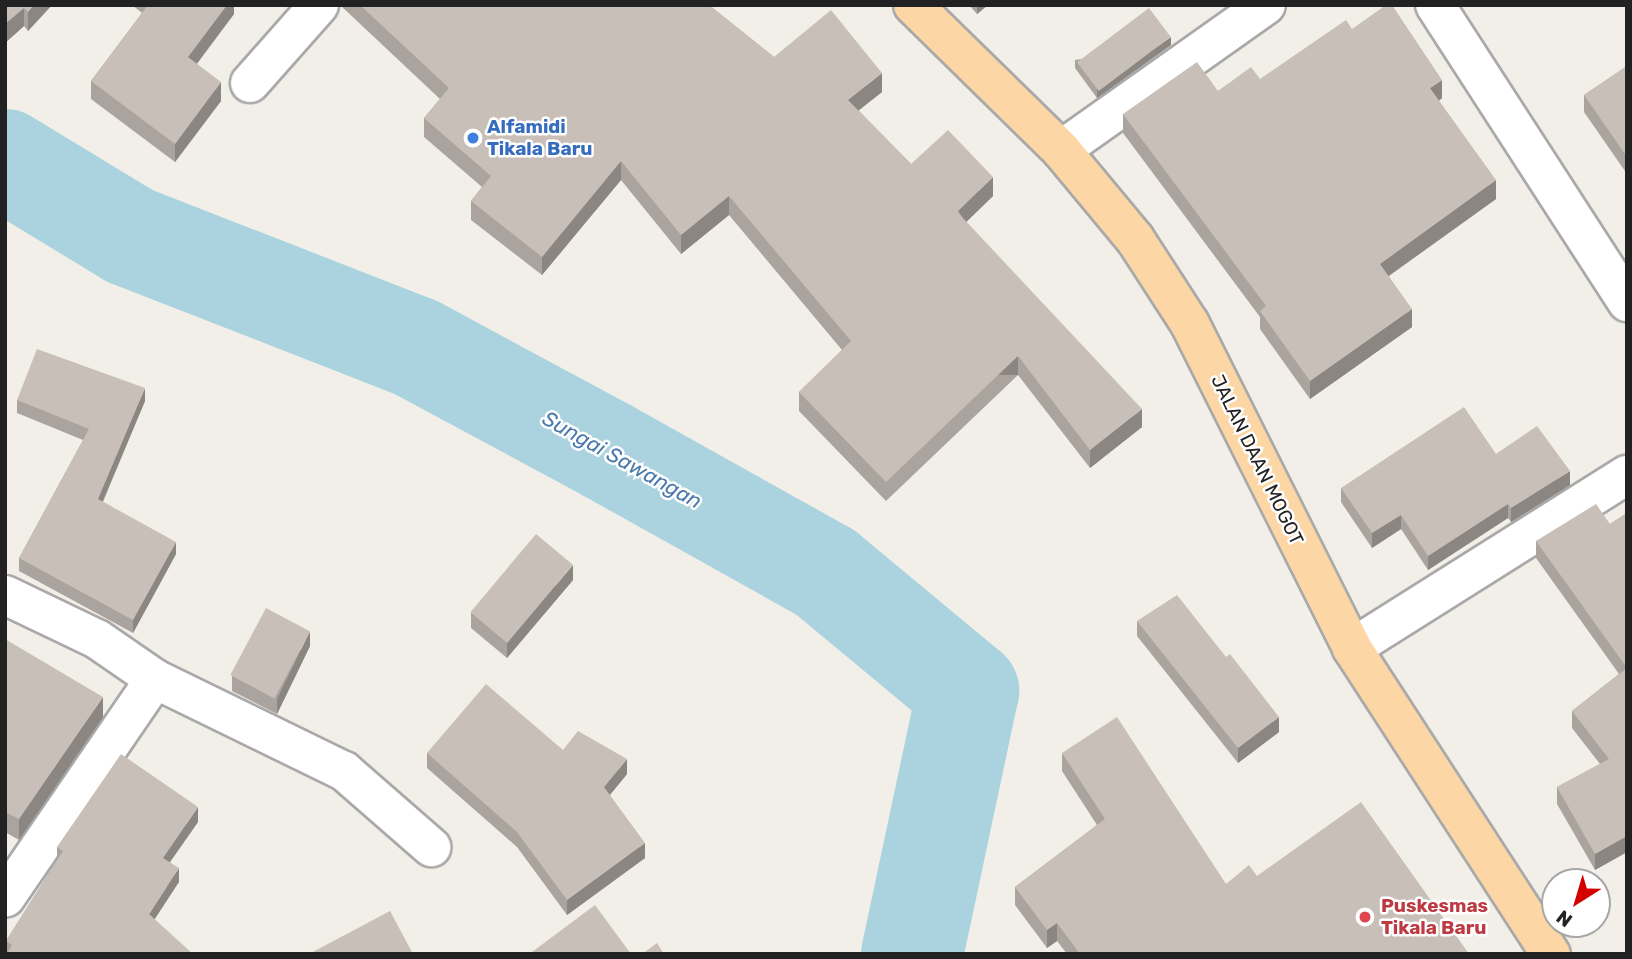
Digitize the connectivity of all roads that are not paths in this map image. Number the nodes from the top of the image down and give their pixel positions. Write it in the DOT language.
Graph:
graph roads {
  1 [pos="319,5"];
  2 [pos="913,5"];
  3 [pos="1266,5"];
  4 [pos="1435,5"];
  5 [pos="250,83"];
  6 [pos="1061,150"];
  7 [pos="1627,302"];
  8 [pos="1627,475"];
  9 [pos="5,595"];
  10 [pos="1352,648"];
  11 [pos="155,679"];
  12 [pos="431,847"];
  13 [pos="5,898"];
  14 [pos="1551,954"];
  1 -- 5 [label="street"];
  2 -- 6 [label="main road, JALAN DAAN MOGOT"];
  3 -- 6 [label="street"];
  4 -- 7 [label="street"];
  6 -- 10 [label="main road, JALAN DAAN MOGOT"];
  8 -- 10 [label="street"];
  9 -- 11 [label="street"];
  10 -- 14 [label="main road, JALAN DAAN MOGOT"];
  11 -- 12 [label="street"];
  11 -- 13 [label="street"];
}
